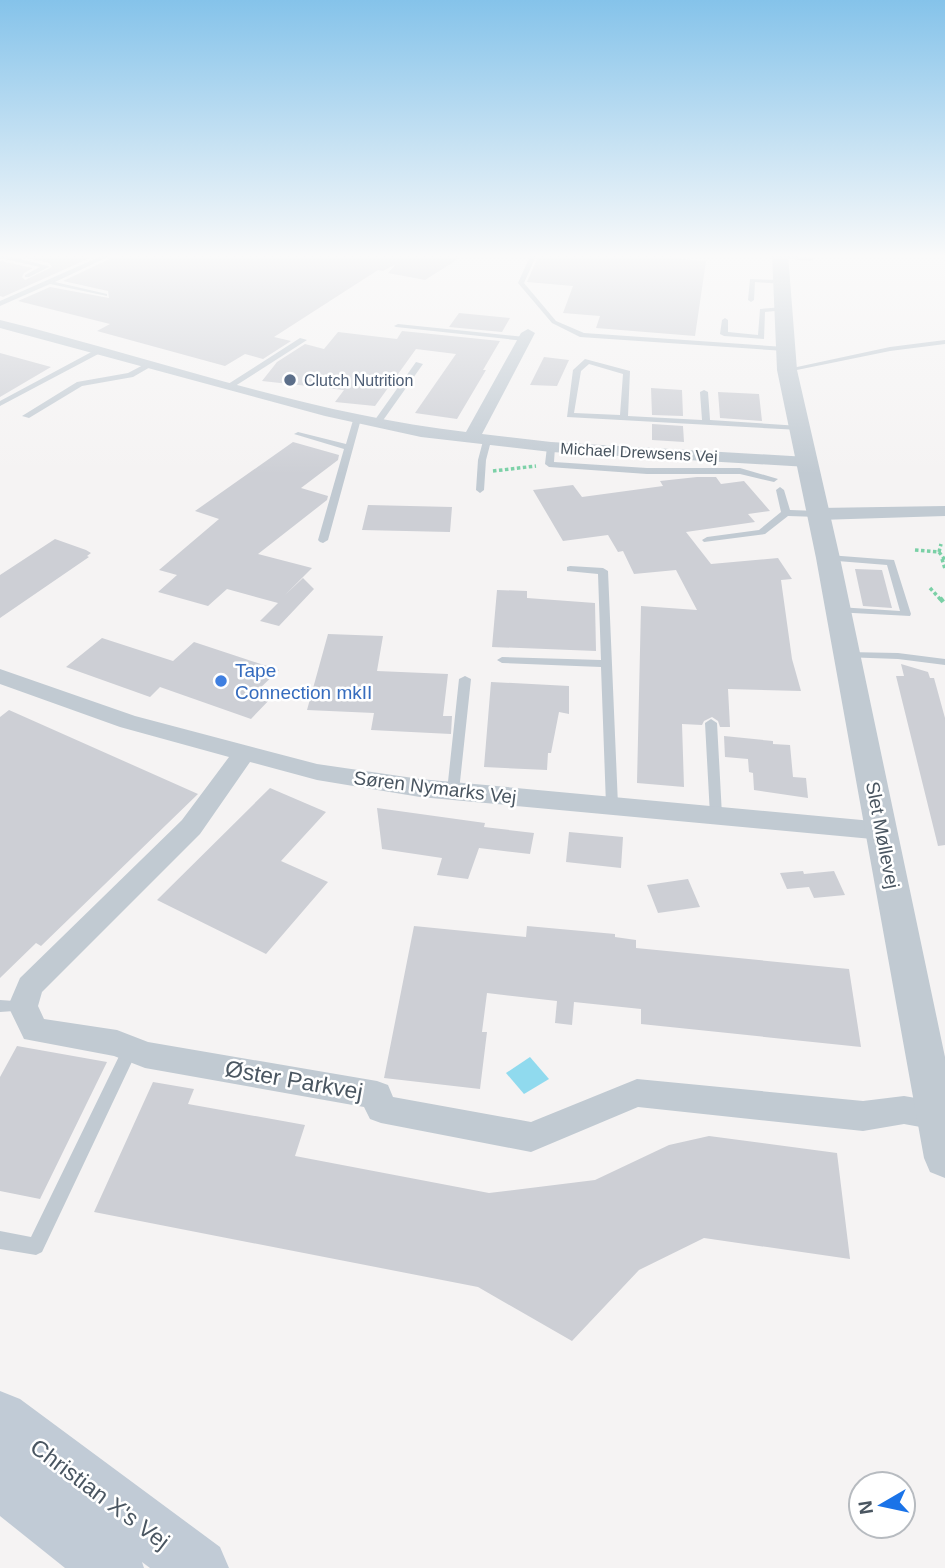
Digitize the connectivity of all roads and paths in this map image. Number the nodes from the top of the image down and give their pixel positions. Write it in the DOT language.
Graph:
graph roads {
  1 [pos="12,327"];
  2 [pos="413,327"];
  3 [pos="566,327"];
  4 [pos="724,327"];
  5 [pos="761,327"];
  6 [pos="784,327"];
  7 [pos="527,336"];
  8 [pos="303,340"];
  9 [pos="945,342"];
  10 [pos="100,351"];
  11 [pos="786,360"];
  12 [pos="149,364"];
  13 [pos="419,364"];
  14 [pos="229,386"];
  15 [pos="704,392"];
  16 [pos="0,404"];
  17 [pos="26,416"];
  18 [pos="624,418"];
  19 [pos="357,419"];
  20 [pos="706,423"];
  21 [pos="376,424"];
  22 [pos="800,428"];
  23 [pos="298,434"];
  24 [pos="479,440"];
  25 [pos="551,447"];
  26 [pos="349,448"];
  27 [pos="637,452"];
  28 [pos="808,461"];
  29 [pos="549,464"];
  30 [pos="635,470"];
  31 [pos="482,471"];
  32 [pos="774,479"];
  33 [pos="480,490"];
  34 [pos="780,490"];
  35 [pos="945,511"];
  36 [pos="786,513"];
  37 [pos="819,514"];
  38 [pos="323,540"];
  39 [pos="707,540"];
  40 [pos="941,544"];
  41 [pos="915,550"];
  42 [pos="939,552"];
  43 [pos="828,558"];
  44 [pos="944,560"];
  45 [pos="570,569"];
  46 [pos="945,569"];
  47 [pos="930,588"];
  48 [pos="945,604"];
  49 [pos="838,610"];
  50 [pos="847,655"];
  51 [pos="502,660"];
  52 [pos="945,662"];
  53 [pos="607,664"];
  54 [pos="0,676"];
  55 [pos="465,679"];
  56 [pos="711,723"];
  57 [pos="243,754"];
  58 [pos="453,791"];
  59 [pos="612,805"];
  60 [pos="716,815"];
  61 [pos="883,831"];
  62 [pos="12,1006"];
  63 [pos="934,1042"];
  64 [pos="130,1049"];
  65 [pos="937,1115"];
  66 [pos="945,1158"];
  67 [pos="0,1240"];
  68 [pos="0,1419"];
  69 [pos="0,1480"];
  70 [pos="114,1568"];
  71 [pos="199,1568"];
  1 -- 10 [label="street, Michael Drewsens Vej"];
  2 -- 7 [label="lane"];
  3 -- 11 [label="lane"];
  4 -- 5 [label="lane"];
  6 -- 11 [label="street, Slet Møllevej"];
  7 -- 24 [label="street"];
  8 -- 14 [label="lane"];
  9 -- 11 [label="lane"];
  10 -- 12 [label="street, Michael Drewsens Vej"];
  10 -- 16 [label="lane"];
  11 -- 22 [label="street, Slet Møllevej"];
  12 -- 14 [label="street, Michael Drewsens Vej"];
  12 -- 17 [label="lane"];
  13 -- 21 [label="lane"];
  14 -- 19 [label="street, Michael Drewsens Vej"];
  15 -- 20 [label="lane"];
  18 -- 18 [label="lane"];
  18 -- 20 [label="lane"];
  19 -- 21 [label="street, Michael Drewsens Vej"];
  19 -- 26 [label="lane"];
  20 -- 22 [label="lane"];
  21 -- 24 [label="street, Michael Drewsens Vej"];
  22 -- 28 [label="street, Slet Møllevej"];
  23 -- 26 [label="lane"];
  24 -- 25 [label="street, Michael Drewsens Vej"];
  24 -- 31 [label="lane"];
  25 -- 27 [label="street, Michael Drewsens Vej"];
  25 -- 29 [label="lane"];
  26 -- 38 [label="lane"];
  27 -- 28 [label="street, Michael Drewsens Vej"];
  27 -- 30 [label="lane"];
  28 -- 37 [label="street, Slet Møllevej"];
  29 -- 30 [label="lane"];
  29 -- 31 [label="path"];
  30 -- 32 [label="lane"];
  31 -- 33 [label="lane"];
  34 -- 36 [label="lane"];
  35 -- 37 [label="street"];
  36 -- 37 [label="lane"];
  36 -- 39 [label="lane"];
  37 -- 43 [label="street, Slet Møllevej"];
  40 -- 42 [label="path"];
  41 -- 42 [label="path"];
  42 -- 44 [label="path"];
  43 -- 49 [label="street, Slet Møllevej"];
  43 -- 49 [label="lane"];
  44 -- 46 [label="path"];
  45 -- 53 [label="lane"];
  47 -- 48 [label="path"];
  49 -- 50 [label="street, Slet Møllevej"];
  50 -- 52 [label="lane"];
  50 -- 61 [label="street, Slet Møllevej"];
  51 -- 53 [label="lane"];
  53 -- 59 [label="lane"];
  54 -- 57 [label="street, Søren Nymarks Vej"];
  55 -- 58 [label="lane"];
  56 -- 60 [label="lane"];
  57 -- 58 [label="street, Søren Nymarks Vej"];
  57 -- 62 [label="street, Øster Parkvej"];
  58 -- 59 [label="street, Søren Nymarks Vej"];
  59 -- 60 [label="street, Søren Nymarks Vej"];
  60 -- 61 [label="street, Søren Nymarks Vej"];
  61 -- 63 [label="street, Slet Møllevej"];
  62 -- 64 [label="street, Øster Parkvej"];
  63 -- 65 [label="street, Slet Møllevej"];
  64 -- 65 [label="street, Øster Parkvej"];
  64 -- 67 [label="lane"];
  65 -- 66 [label="street, Slet Møllevej"];
  68 -- 71 [label="main road, Christian X's Vej"];
  69 -- 70 [label="main road"];
}
